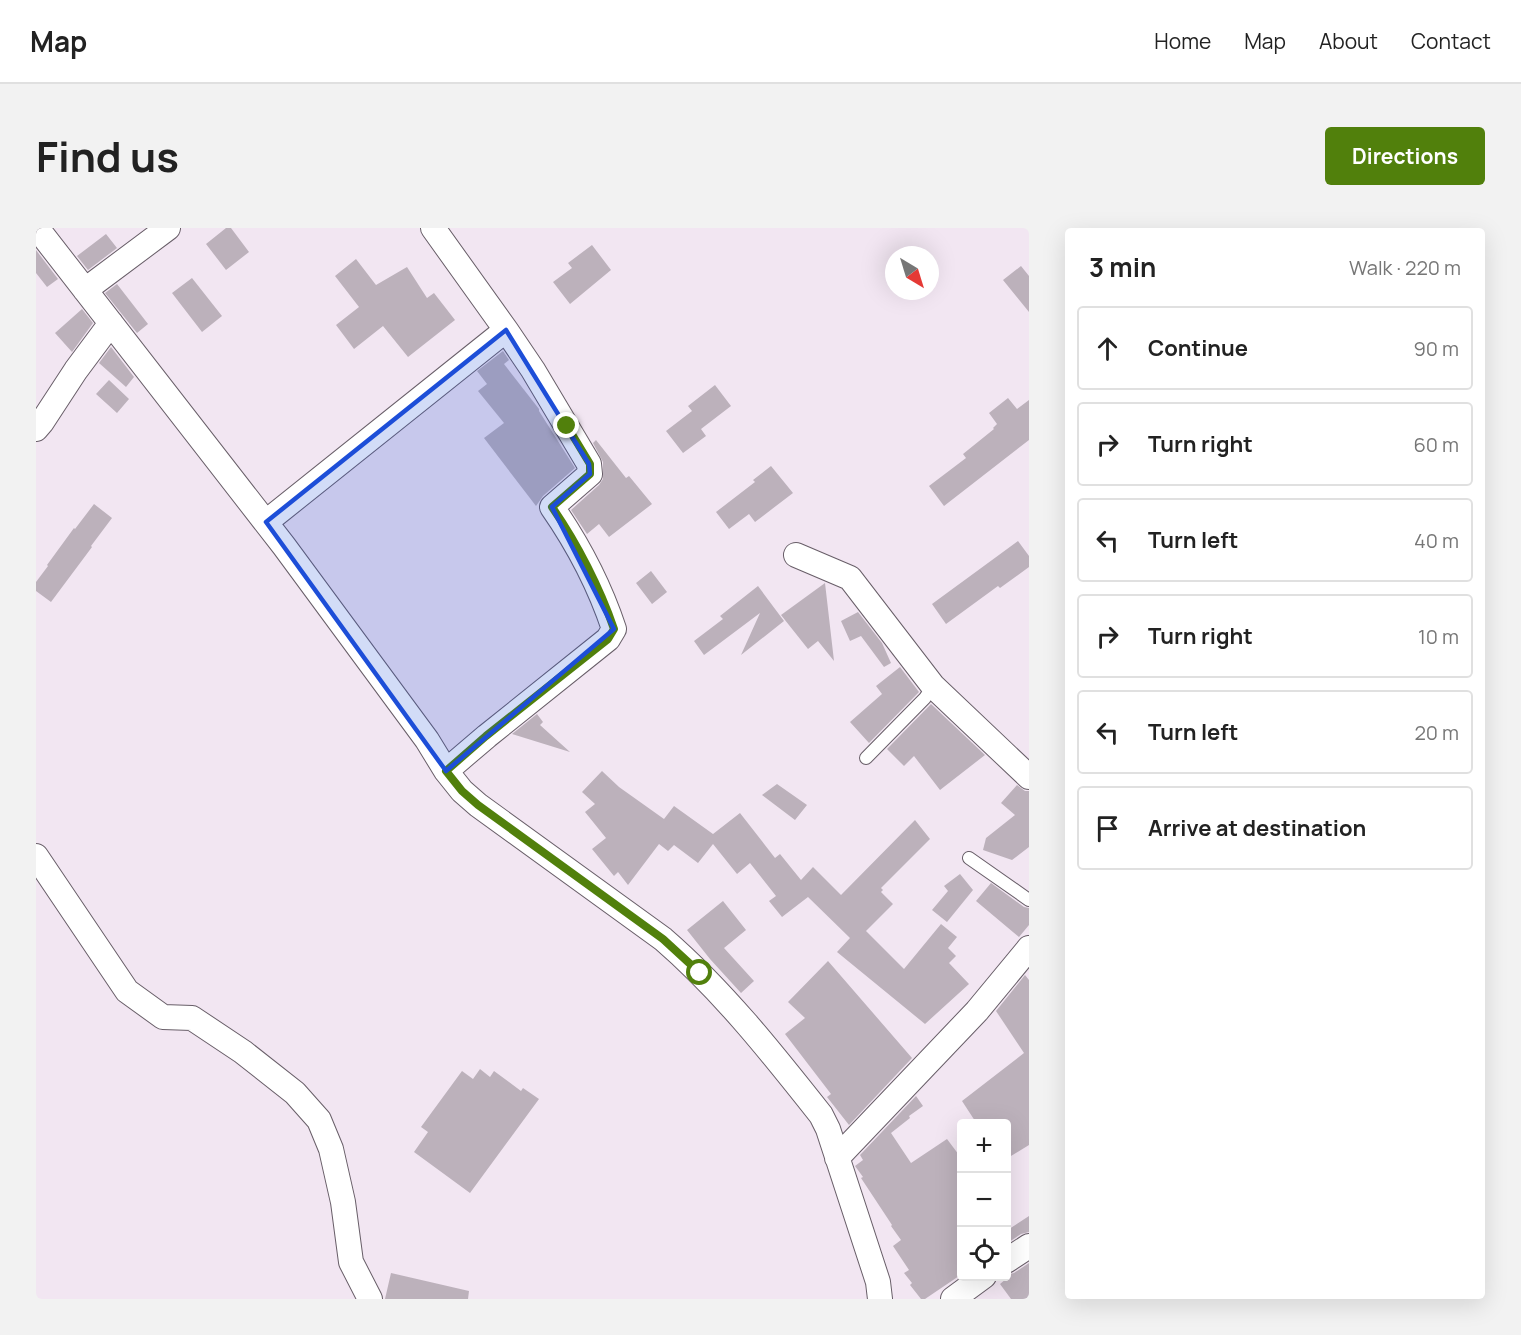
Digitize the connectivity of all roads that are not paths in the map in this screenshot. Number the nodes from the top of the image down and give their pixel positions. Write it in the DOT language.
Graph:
graph roads {
  1 [pos="37,228"];
  2 [pos="168,228"];
  3 [pos="433,228"];
  4 [pos="85,290"];
  5 [pos="111,323"];
  6 [pos="506,330"];
  7 [pos="36,429"];
  8 [pos="266,522"];
  9 [pos="796,555"];
  10 [pos="933,686"];
  11 [pos="866,758"];
  12 [pos="446,771"];
  13 [pos="1029,777"];
  14 [pos="36,856"];
  15 [pos="969,858"];
  16 [pos="1029,900"];
  17 [pos="1029,948"];
  18 [pos="837,1158"];
  19 [pos="1029,1246"];
  20 [pos="1011,1258"];
  21 [pos="977,1281"];
  22 [pos="370,1299"];
  23 [pos="880,1299"];
  24 [pos="953,1299"];
  1 -- 4 [label="street"];
  2 -- 4 [label="street"];
  3 -- 6 [label="street"];
  4 -- 5 [label="street"];
  5 -- 7 [label="street"];
  5 -- 8 [label="street"];
  6 -- 8 [label="street"];
  6 -- 12 [label="street"];
  8 -- 12 [label="street"];
  9 -- 10 [label="street"];
  10 -- 11 [label="lane"];
  10 -- 13 [label="street"];
  12 -- 18 [label="street"];
  14 -- 22 [label="street"];
  15 -- 16 [label="lane"];
  17 -- 18 [label="street"];
  18 -- 23 [label="street"];
  19 -- 20 [label="street"];
  21 -- 24 [label="street"];
}
